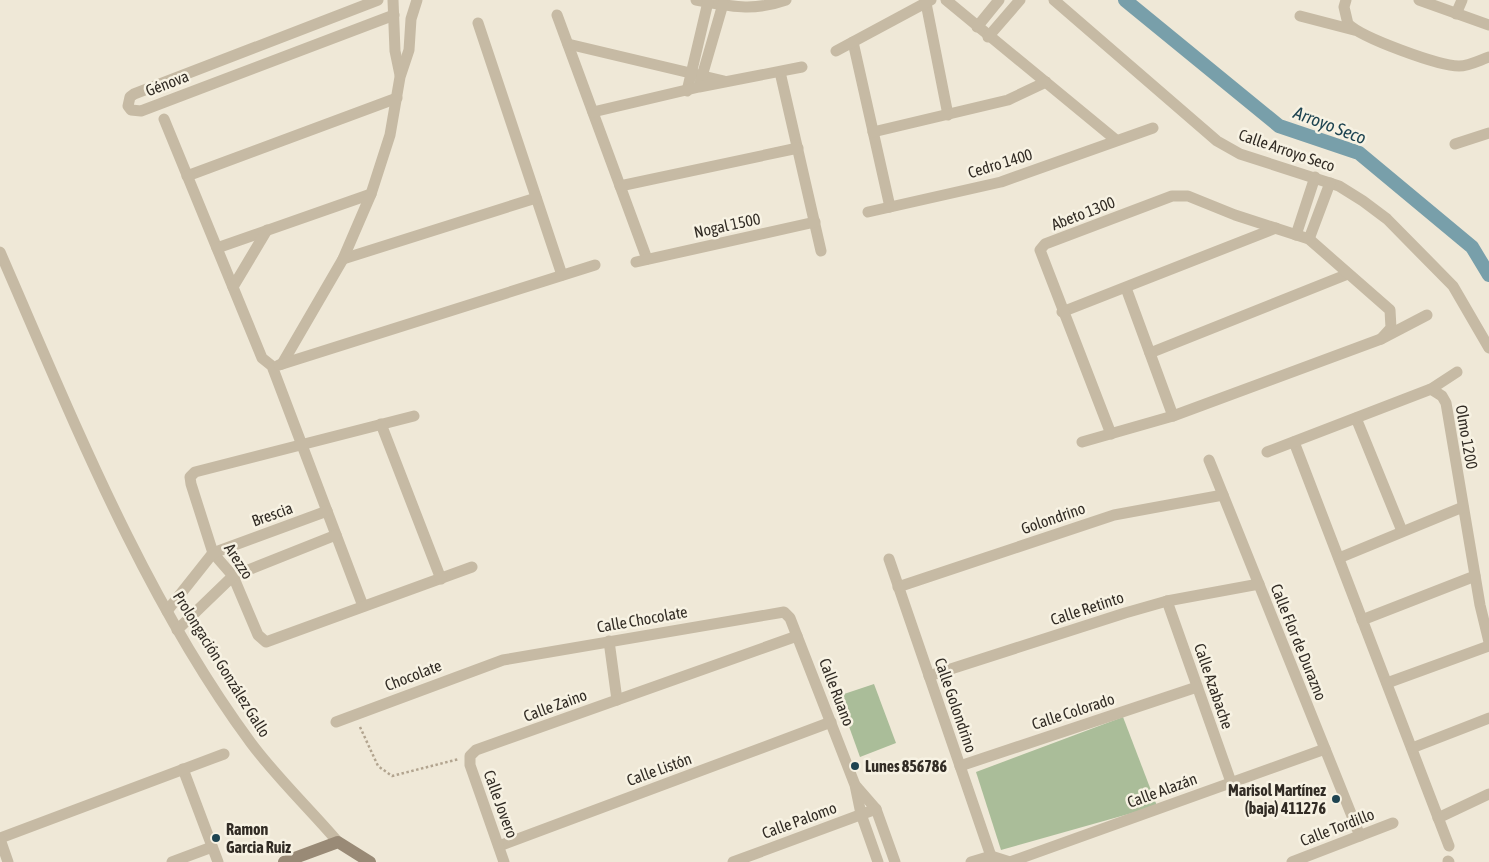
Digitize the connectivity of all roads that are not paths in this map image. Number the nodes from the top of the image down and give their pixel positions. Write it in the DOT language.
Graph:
graph roads {
  1 [pos="378,0"];
  2 [pos="393,0"];
  3 [pos="417,0"];
  4 [pos="696,0"];
  5 [pos="786,0"];
  6 [pos="946,0"];
  7 [pos="999,0"];
  8 [pos="1020,0"];
  9 [pos="1054,0"];
  10 [pos="1346,0"];
  11 [pos="1419,0"];
  12 [pos="1462,0"];
  13 [pos="708,2"];
  14 [pos="928,2"];
  15 [pos="723,4"];
  16 [pos="1441,4"];
  17 [pos="1456,14"];
  18 [pos="394,15"];
  19 [pos="557,15"];
  20 [pos="1300,16"];
  21 [pos="478,23"];
  22 [pos="1489,24"];
  23 [pos="976,27"];
  24 [pos="1354,30"];
  25 [pos="988,36"];
  26 [pos="272,41"];
  27 [pos="853,42"];
  28 [pos="568,44"];
  29 [pos="836,51"];
  30 [pos="1489,57"];
  31 [pos="278,58"];
  32 [pos="802,67"];
  33 [pos="780,72"];
  34 [pos="690,73"];
  35 [pos="400,77"];
  36 [pos="700,81"];
  37 [pos="1046,82"];
  38 [pos="159,84"];
  39 [pos="686,91"];
  40 [pos="397,98"];
  41 [pos="165,102"];
  42 [pos="593,112"];
  43 [pos="948,115"];
  44 [pos="164,119"];
  45 [pos="1153,128"];
  46 [pos="873,132"];
  47 [pos="1489,133"];
  48 [pos="1116,140"];
  49 [pos="1455,144"];
  50 [pos="798,148"];
  51 [pos="188,176"];
  52 [pos="1315,177"];
  53 [pos="1330,182"];
  54 [pos="620,186"];
  55 [pos="372,194"];
  56 [pos="536,198"];
  57 [pos="890,207"];
  58 [pos="868,212"];
  59 [pos="815,222"];
  60 [pos="1276,228"];
  61 [pos="267,230"];
  62 [pos="1296,235"];
  63 [pos="1309,239"];
  64 [pos="217,248"];
  65 [pos="821,251"];
  66 [pos="0,252"];
  67 [pos="343,259"];
  68 [pos="595,265"];
  69 [pos="1348,274"];
  70 [pos="562,275"];
  71 [pos="233,288"];
  72 [pos="1126,288"];
  73 [pos="1062,312"];
  74 [pos="1427,315"];
  75 [pos="1380,339"];
  76 [pos="1489,348"];
  77 [pos="1150,353"];
  78 [pos="277,365"];
  79 [pos="1457,372"];
  80 [pos="1431,389"];
  81 [pos="414,416"];
  82 [pos="1173,416"];
  83 [pos="1356,418"];
  84 [pos="381,424"];
  85 [pos="1110,434"];
  86 [pos="1082,442"];
  87 [pos="1294,442"];
  88 [pos="302,443"];
  89 [pos="1267,452"];
  90 [pos="1209,460"];
  91 [pos="1223,495"];
  92 [pos="1462,507"];
  93 [pos="327,511"];
  94 [pos="1402,532"];
  95 [pos="336,535"];
  96 [pos="213,553"];
  97 [pos="1339,558"];
  98 [pos="889,559"];
  99 [pos="472,567"];
  100 [pos="233,576"];
  101 [pos="1475,576"];
  102 [pos="441,578"];
  103 [pos="1259,584"];
  104 [pos="898,587"];
  105 [pos="1167,601"];
  106 [pos="1484,604"];
  107 [pos="363,606"];
  108 [pos="167,611"];
  109 [pos="787,613"];
  110 [pos="1362,620"];
  111 [pos="1486,620"];
  112 [pos="177,630"];
  113 [pos="797,636"];
  114 [pos="609,641"];
  115 [pos="1489,644"];
  116 [pos="503,660"];
  117 [pos="929,676"];
  118 [pos="1387,683"];
  119 [pos="1197,687"];
  120 [pos="617,700"];
  121 [pos="1489,718"];
  122 [pos="336,722"];
  123 [pos="831,722"];
  124 [pos="1325,748"];
  125 [pos="1412,748"];
  126 [pos="224,754"];
  127 [pos="470,756"];
  128 [pos="960,766"];
  129 [pos="183,769"];
  130 [pos="1231,782"];
  131 [pos="855,784"];
  132 [pos="1489,794"];
  133 [pos="876,809"];
  134 [pos="861,814"];
  135 [pos="1438,818"];
  136 [pos="1393,823"];
  137 [pos="1360,836"];
  138 [pos="0,839"];
  139 [pos="338,842"];
  140 [pos="212,846"];
  141 [pos="499,846"];
  142 [pos="1449,846"];
  143 [pos="992,859"];
  144 [pos="8,862"];
  145 [pos="172,862"];
  146 [pos="218,862"];
  147 [pos="284,862"];
  148 [pos="370,862"];
  149 [pos="504,862"];
  150 [pos="733,862"];
  151 [pos="878,862"];
  152 [pos="894,862"];
  153 [pos="971,862"];
  154 [pos="1010,862"];
  155 [pos="1292,862"];
  1 -- 26 [label="street, Génova"];
  2 -- 18 [label="street"];
  3 -- 35 [label="street"];
  4 -- 13 [label="street"];
  5 -- 15 [label="street"];
  6 -- 23 [label="street"];
  7 -- 23 [label="street"];
  8 -- 25 [label="street"];
  9 -- 52 [label="street, Calle Arroyo Seco"];
  10 -- 24 [label="street"];
  11 -- 16 [label="street"];
  12 -- 17 [label="street"];
  13 -- 15 [label="street"];
  13 -- 34 [label="street"];
  14 -- 27 [label="street"];
  14 -- 43 [label="street"];
  15 -- 36 [label="street"];
  16 -- 17 [label="street"];
  17 -- 22 [label="street"];
  18 -- 31 [label="street, Génova"];
  18 -- 35 [label="street"];
  19 -- 28 [label="street, Nogal 1500"];
  20 -- 24 [label="street"];
  21 -- 56 [label="street"];
  23 -- 25 [label="street"];
  24 -- 30 [label="street"];
  25 -- 37 [label="street"];
  26 -- 31 [label="street"];
  26 -- 38 [label="street, Génova"];
  27 -- 29 [label="street"];
  27 -- 46 [label="street"];
  28 -- 34 [label="street"];
  28 -- 42 [label="street, Nogal 1500"];
  31 -- 41 [label="street, Génova"];
  32 -- 33 [label="street"];
  33 -- 36 [label="street"];
  33 -- 50 [label="street"];
  34 -- 36 [label="street"];
  34 -- 39 [label="street"];
  35 -- 40 [label="street"];
  36 -- 39 [label="street"];
  37 -- 43 [label="street"];
  37 -- 48 [label="street"];
  38 -- 41 [label="street"];
  38 -- 41 [label="street, Génova"];
  39 -- 42 [label="street"];
  40 -- 51 [label="street"];
  40 -- 55 [label="street"];
  42 -- 54 [label="street, Nogal 1500"];
  43 -- 46 [label="street"];
  44 -- 51 [label="street"];
  45 -- 48 [label="street, Cedro 1400"];
  46 -- 57 [label="street"];
  47 -- 49 [label="street"];
  48 -- 57 [label="street, Cedro 1400"];
  50 -- 54 [label="street"];
  50 -- 59 [label="street"];
  51 -- 64 [label="street"];
  52 -- 53 [label="street, Calle Arroyo Seco"];
  52 -- 62 [label="street"];
  53 -- 63 [label="street"];
  53 -- 76 [label="street, Calle Arroyo Seco"];
  54 -- 59 [label="street, Nogal 1500"];
  55 -- 61 [label="street"];
  55 -- 67 [label="street"];
  56 -- 67 [label="street"];
  56 -- 70 [label="street"];
  57 -- 58 [label="street, Cedro 1400"];
  59 -- 65 [label="street"];
  60 -- 62 [label="street, Abeto 1300"];
  60 -- 72 [label="street"];
  60 -- 73 [label="street, Abeto 1300"];
  61 -- 64 [label="street"];
  61 -- 71 [label="street"];
  62 -- 63 [label="street, Abeto 1300"];
  63 -- 69 [label="street, Abeto 1300"];
  64 -- 71 [label="street"];
  66 -- 108 [label="street, Prolongación González Gallo"];
  67 -- 78 [label="street"];
  68 -- 70 [label="street"];
  69 -- 75 [label="street, Abeto 1300"];
  69 -- 77 [label="street"];
  70 -- 78 [label="street"];
  71 -- 78 [label="street"];
  72 -- 73 [label="street"];
  72 -- 77 [label="street"];
  73 -- 85 [label="street, Abeto 1300"];
  74 -- 75 [label="street"];
  75 -- 82 [label="street"];
  77 -- 82 [label="street"];
  78 -- 88 [label="street"];
  79 -- 80 [label="street"];
  80 -- 83 [label="street"];
  80 -- 92 [label="street, Olmo 1200"];
  81 -- 84 [label="street, Arezzo"];
  82 -- 85 [label="street"];
  83 -- 87 [label="street"];
  83 -- 94 [label="street"];
  84 -- 88 [label="street, Arezzo"];
  84 -- 102 [label="street"];
  85 -- 86 [label="street"];
  87 -- 89 [label="street"];
  87 -- 97 [label="street"];
  88 -- 93 [label="street"];
  88 -- 96 [label="street, Arezzo"];
  90 -- 91 [label="street, Calle Flor de Durazno"];
  91 -- 103 [label="street, Calle Flor de Durazno"];
  91 -- 104 [label="street, Golondrino"];
  92 -- 94 [label="street"];
  92 -- 101 [label="street, Olmo 1200"];
  93 -- 95 [label="street"];
  93 -- 96 [label="street, Brescia"];
  94 -- 97 [label="street"];
  95 -- 100 [label="street"];
  95 -- 107 [label="street"];
  96 -- 100 [label="street, Arezzo"];
  96 -- 108 [label="street"];
  97 -- 110 [label="street"];
  98 -- 104 [label="street, Calle Golondrino"];
  99 -- 102 [label="street, Arezzo"];
  100 -- 107 [label="street, Arezzo"];
  100 -- 112 [label="street"];
  101 -- 106 [label="street, Olmo 1200"];
  101 -- 110 [label="street"];
  102 -- 107 [label="street, Arezzo"];
  103 -- 105 [label="street, Calle Retinto"];
  103 -- 124 [label="street, Calle Flor de Durazno"];
  104 -- 117 [label="street, Calle Golondrino"];
  105 -- 117 [label="street, Calle Retinto"];
  105 -- 119 [label="street, Calle Azabache"];
  106 -- 111 [label="street, Olmo 1200"];
  108 -- 112 [label="street, Prolongación González Gallo"];
  109 -- 113 [label="street, Calle Ruano"];
  109 -- 114 [label="street, Calle Chocolate"];
  110 -- 118 [label="street"];
  111 -- 115 [label="street"];
  112 -- 139 [label="street, Prolongación González Gallo"];
  113 -- 120 [label="street, Calle Zaino"];
  113 -- 123 [label="street, Calle Ruano"];
  114 -- 116 [label="street, Calle Chocolate"];
  114 -- 120 [label="street"];
  115 -- 118 [label="street"];
  116 -- 122 [label="street, Chocolate"];
  117 -- 128 [label="street, Calle Golondrino"];
  118 -- 125 [label="street"];
  119 -- 128 [label="street, Calle Colorado"];
  119 -- 130 [label="street, Calle Azabache"];
  120 -- 127 [label="street, Calle Zaino"];
  121 -- 125 [label="street"];
  123 -- 131 [label="street, Calle Ruano"];
  123 -- 141 [label="street, Calle Listón"];
  124 -- 130 [label="street, Calle Alazán"];
  124 -- 137 [label="street, Calle Flor de Durazno"];
  125 -- 135 [label="street"];
  126 -- 129 [label="street"];
  127 -- 141 [label="street, Calle Jovero"];
  128 -- 143 [label="street, Calle Golondrino"];
  129 -- 138 [label="street"];
  129 -- 140 [label="street"];
  130 -- 154 [label="street, Calle Alazán"];
  131 -- 133 [label="street, Calle Ruano"];
  131 -- 134 [label="street, Calle Ruano"];
  132 -- 135 [label="street"];
  133 -- 134 [label="street, Calle Palomo"];
  133 -- 152 [label="street, Calle Ruano"];
  134 -- 150 [label="street, Calle Palomo"];
  134 -- 151 [label="street, Calle Ruano"];
  135 -- 142 [label="street"];
  136 -- 137 [label="street, Calle Tordillo"];
  137 -- 155 [label="street, Calle Tordillo"];
  138 -- 144 [label="street"];
  139 -- 147 [label="street"];
  139 -- 148 [label="street, Prolongación González Gallo"];
  140 -- 145 [label="street"];
  140 -- 146 [label="street"];
  141 -- 149 [label="street, Calle Jovero"];
  143 -- 153 [label="street"];
  143 -- 154 [label="street, Calle Alazán"];
}
